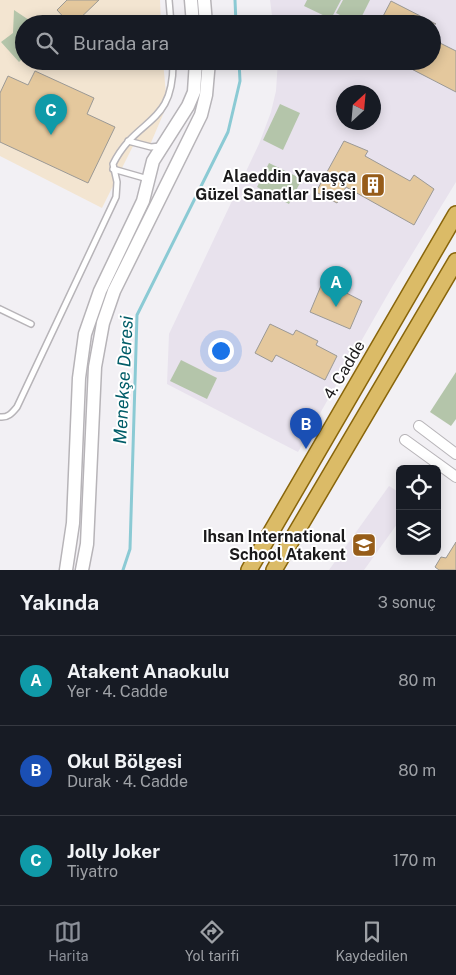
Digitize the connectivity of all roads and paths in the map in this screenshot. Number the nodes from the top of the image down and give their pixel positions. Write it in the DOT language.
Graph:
graph roads {
  1 [pos="169,0"];
  2 [pos="191,0"];
  3 [pos="204,0"];
  4 [pos="170,15"];
  5 [pos="192,15"];
  6 [pos="205,15"];
  7 [pos="173,70"];
  8 [pos="195,70"];
  9 [pos="208,70"];
  10 [pos="128,141"];
  11 [pos="163,145"];
  12 [pos="179,160"];
  13 [pos="113,169"];
  14 [pos="170,177"];
  15 [pos="149,180"];
  16 [pos="456,214"];
  17 [pos="456,261"];
  18 [pos="0,309"];
  19 [pos="31,324"];
  20 [pos="0,417"];
  21 [pos="419,426"];
  22 [pos="405,440"];
  23 [pos="456,454"];
  24 [pos="456,477"];
  25 [pos="66,570"];
  26 [pos="82,570"];
  27 [pos="249,570"];
  28 [pos="274,570"];
  1 -- 4 [label="lane"];
  2 -- 5 [label="street"];
  3 -- 6 [label="street"];
  7 -- 10 [label="lane"];
  8 -- 11 [label="street"];
  9 -- 12 [label="street"];
  10 -- 11 [label="lane"];
  10 -- 13 [label="lane"];
  11 -- 12 [label="street"];
  11 -- 15 [label="street"];
  12 -- 14 [label="street"];
  13 -- 15 [label="lane"];
  13 -- 20 [label="lane"];
  14 -- 15 [label="street"];
  14 -- 26 [label="street"];
  15 -- 25 [label="street"];
  16 -- 27 [label="main road, 4. Cadde"];
  17 -- 28 [label="main road"];
  18 -- 19 [label="lane"];
  21 -- 23 [label="street"];
  22 -- 24 [label="street"];
}
